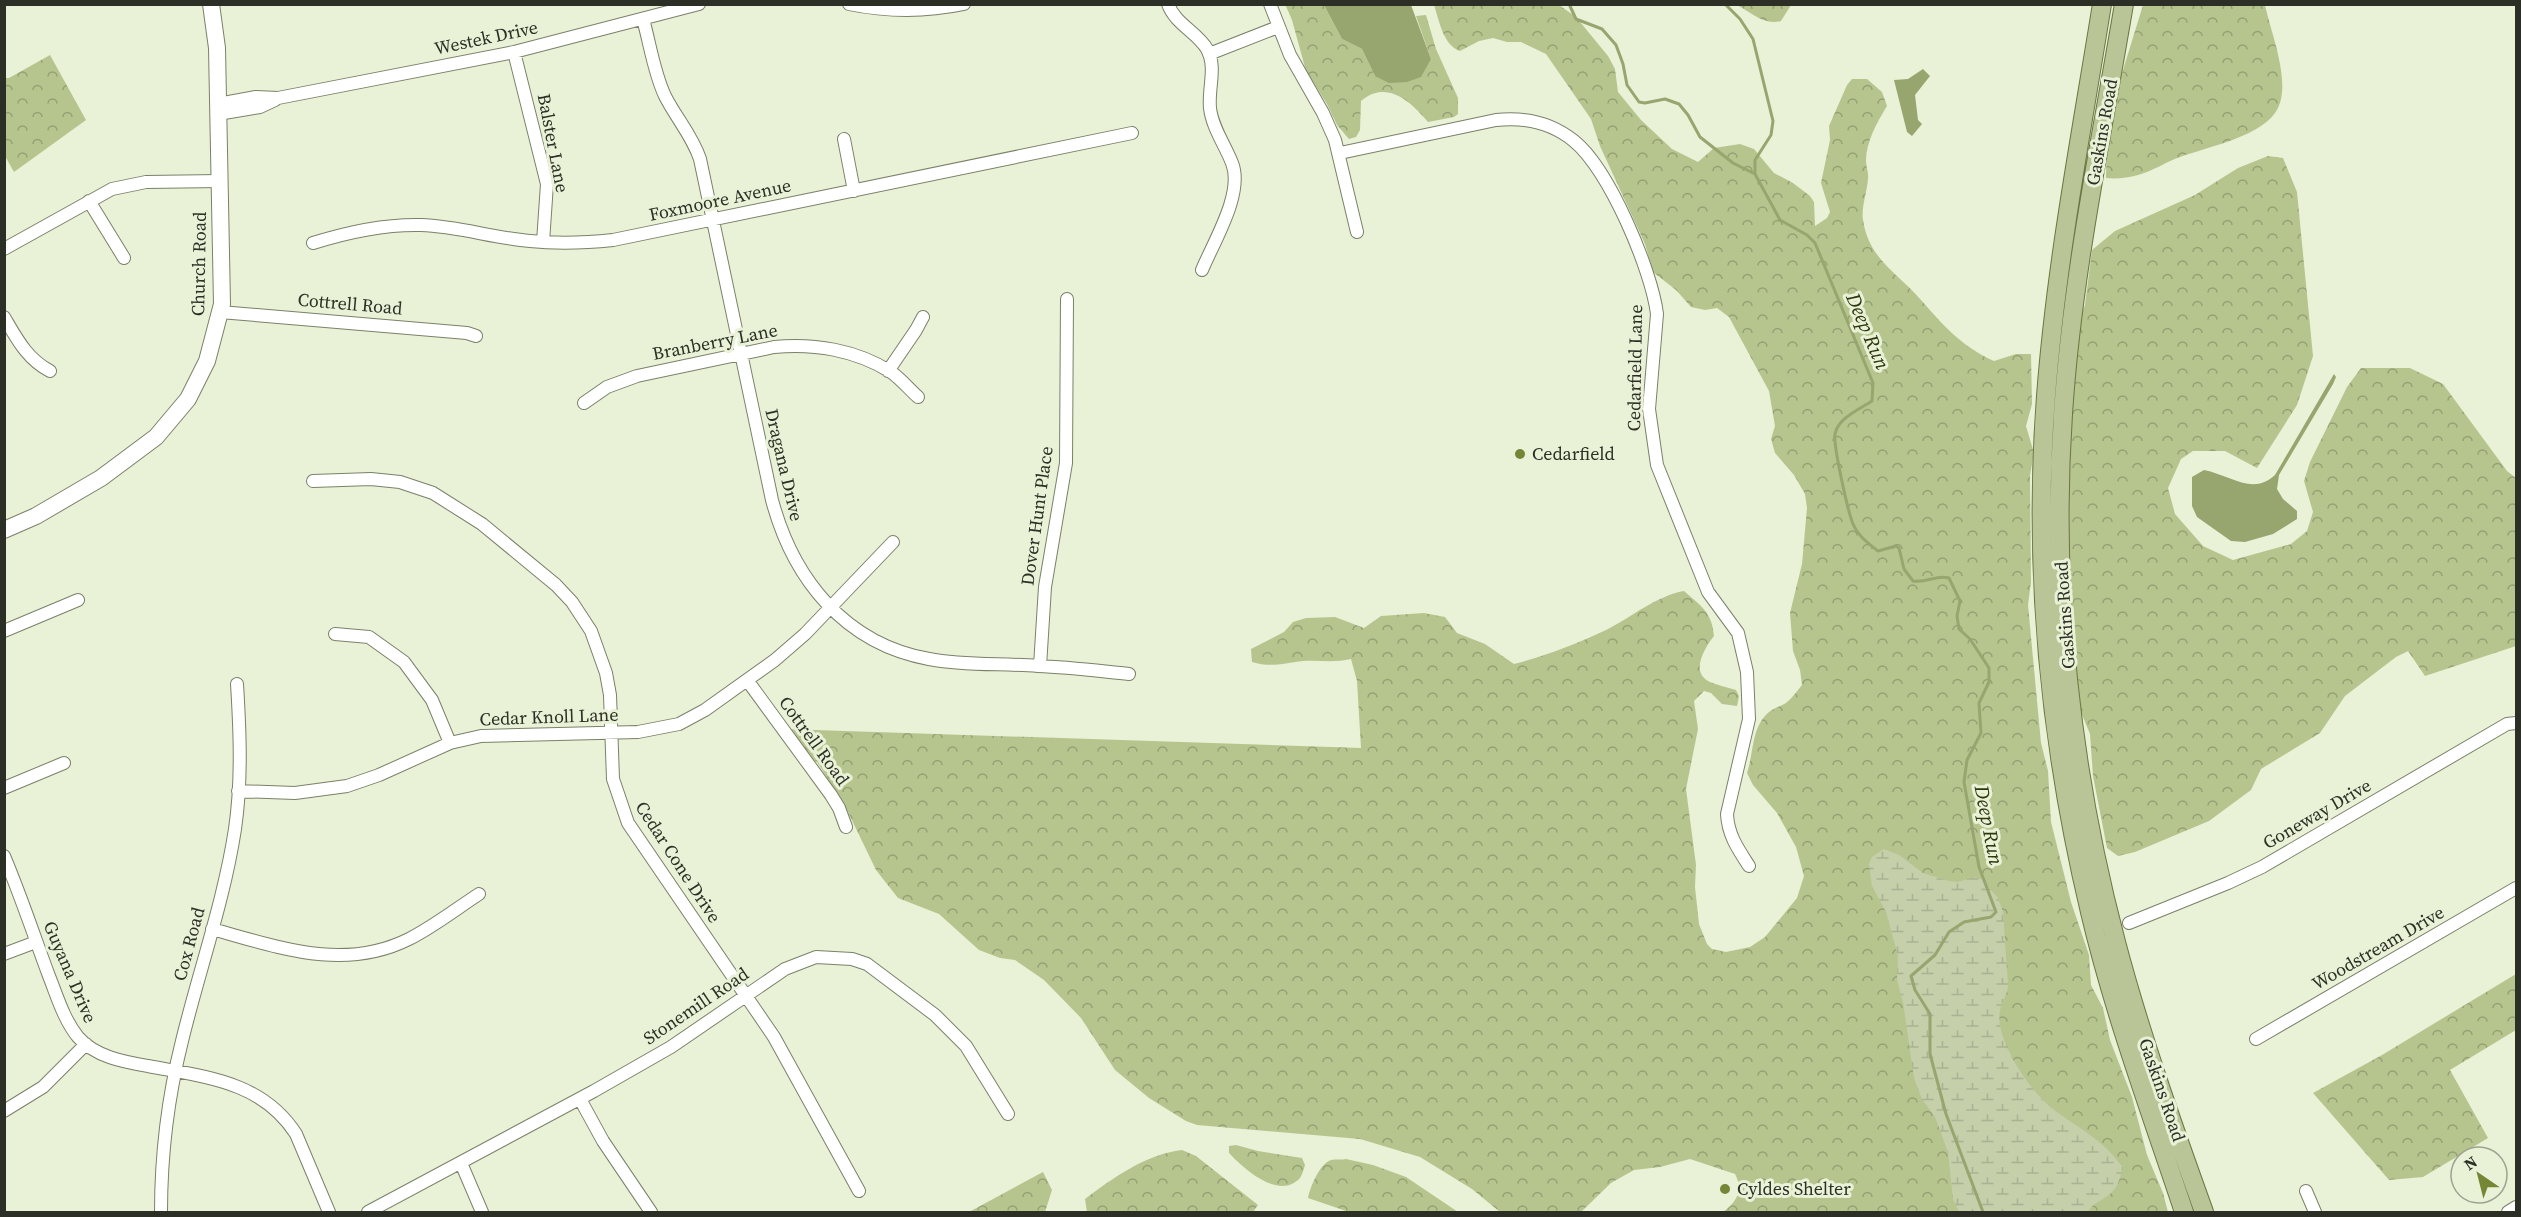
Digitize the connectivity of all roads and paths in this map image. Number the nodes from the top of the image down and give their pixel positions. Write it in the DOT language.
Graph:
graph roads {
  1 [pos="211,4"];
  2 [pos="699,4"];
  3 [pos="849,4"];
  4 [pos="964,4"];
  5 [pos="1168,4"];
  6 [pos="1270,4"];
  7 [pos="2102,4"];
  8 [pos="2124,4"];
  9 [pos="643,19"];
  10 [pos="1278,27"];
  11 [pos="514,51"];
  12 [pos="1209,54"];
  13 [pos="218,109"];
  14 [pos="1132,133"];
  15 [pos="844,139"];
  16 [pos="1340,153"];
  17 [pos="220,182"];
  18 [pos="854,191"];
  19 [pos="88,201"];
  20 [pos="713,220"];
  21 [pos="1357,232"];
  22 [pos="543,242"];
  23 [pos="313,243"];
  24 [pos="4,249"];
  25 [pos="124,258"];
  26 [pos="1202,270"];
  27 [pos="1067,298"];
  28 [pos="220,312"];
  29 [pos="4,317"];
  30 [pos="923,317"];
  31 [pos="476,336"];
  32 [pos="741,353"];
  33 [pos="50,371"];
  34 [pos="888,371"];
  35 [pos="918,397"];
  36 [pos="584,403"];
  37 [pos="313,481"];
  38 [pos="4,530"];
  39 [pos="893,542"];
  40 [pos="78,600"];
  41 [pos="830,607"];
  42 [pos="4,631"];
  43 [pos="335,634"];
  44 [pos="1040,666"];
  45 [pos="1129,674"];
  46 [pos="747,680"];
  47 [pos="237,684"];
  48 [pos="2517,723"];
  49 [pos="611,732"];
  50 [pos="450,743"];
  51 [pos="64,764"];
  52 [pos="4,788"];
  53 [pos="238,791"];
  54 [pos="846,827"];
  55 [pos="4,856"];
  56 [pos="1749,866"];
  57 [pos="2517,888"];
  58 [pos="478,894"];
  59 [pos="2128,923"];
  60 [pos="212,929"];
  61 [pos="36,942"];
  62 [pos="4,954"];
  63 [pos="746,995"];
  64 [pos="2256,1039"];
  65 [pos="86,1044"];
  66 [pos="175,1072"];
  67 [pos="580,1099"];
  68 [pos="4,1111"];
  69 [pos="1008,1114"];
  70 [pos="461,1163"];
  71 [pos="859,1191"];
  72 [pos="2306,1191"];
  73 [pos="2517,1207"];
  74 [pos="161,1212"];
  75 [pos="329,1212"];
  76 [pos="368,1212"];
  77 [pos="482,1212"];
  78 [pos="651,1212"];
  79 [pos="2184,1212"];
  80 [pos="2204,1212"];
  81 [pos="2315,1212"];
  82 [pos="2508,1212"];
  1 -- 13 [label="main road, Church Road"];
  2 -- 9 [label="street, Westek Drive"];
  3 -- 4 [label="street"];
  5 -- 12 [label="street"];
  6 -- 10 [label="street"];
  7 -- 79 [label="main road, Gaskins Road"];
  8 -- 80 [label="main road, Gaskins Road"];
  9 -- 11 [label="street, Westek Drive"];
  9 -- 20 [label="street, Dragana Drive"];
  10 -- 12 [label="street"];
  10 -- 16 [label="street"];
  11 -- 13 [label="street, Westek Drive"];
  11 -- 22 [label="street, Balster Lane"];
  12 -- 26 [label="street"];
  13 -- 17 [label="main road, Church Road"];
  14 -- 18 [label="street, Foxmoore Avenue"];
  15 -- 18 [label="street"];
  16 -- 21 [label="street"];
  16 -- 56 [label="street, Cedarfield Lane"];
  17 -- 19 [label="street"];
  17 -- 28 [label="main road, Church Road"];
  18 -- 20 [label="street, Foxmoore Avenue"];
  19 -- 24 [label="street"];
  19 -- 25 [label="street"];
  20 -- 22 [label="street, Foxmoore Avenue"];
  20 -- 32 [label="street, Dragana Drive"];
  22 -- 23 [label="street, Foxmoore Avenue"];
  27 -- 44 [label="street, Dover Hunt Place"];
  28 -- 31 [label="street, Cottrell Road"];
  28 -- 38 [label="main road, Church Road"];
  29 -- 33 [label="street"];
  30 -- 34 [label="street"];
  32 -- 34 [label="street, Branberry Lane"];
  32 -- 36 [label="street, Branberry Lane"];
  32 -- 41 [label="street, Dragana Drive"];
  34 -- 35 [label="street, Branberry Lane"];
  37 -- 49 [label="street, Cedar Cone Drive"];
  39 -- 41 [label="street, Cedar Knoll Lane"];
  40 -- 42 [label="street"];
  41 -- 44 [label="street, Dragana Drive"];
  41 -- 46 [label="street, Cedar Knoll Lane"];
  43 -- 50 [label="street"];
  44 -- 45 [label="street, Dragana Drive"];
  46 -- 49 [label="street, Cedar Knoll Lane"];
  46 -- 54 [label="street, Cottrell Road"];
  47 -- 53 [label="street, Cox Road"];
  48 -- 59 [label="street, Goneway Drive"];
  49 -- 50 [label="street, Cedar Knoll Lane"];
  49 -- 63 [label="street, Cedar Cone Drive"];
  50 -- 53 [label="street, Cedar Knoll Lane"];
  51 -- 52 [label="street"];
  53 -- 60 [label="street, Cox Road"];
  55 -- 61 [label="street, Guyana Drive"];
  57 -- 64 [label="street, Woodstream Drive"];
  58 -- 60 [label="street"];
  60 -- 66 [label="street, Cox Road"];
  61 -- 62 [label="street"];
  61 -- 65 [label="street, Guyana Drive"];
  63 -- 67 [label="street, Stonemill Road"];
  63 -- 69 [label="street, Stonemill Road"];
  63 -- 71 [label="street, Cedar Cone Drive"];
  65 -- 66 [label="street, Guyana Drive"];
  65 -- 68 [label="street"];
  66 -- 74 [label="street, Cox Road"];
  66 -- 75 [label="street, Guyana Drive"];
  67 -- 70 [label="street, Stonemill Road"];
  67 -- 78 [label="street"];
  70 -- 76 [label="street, Stonemill Road"];
  70 -- 77 [label="street"];
  72 -- 81 [label="street"];
  73 -- 82 [label="street"];
}
